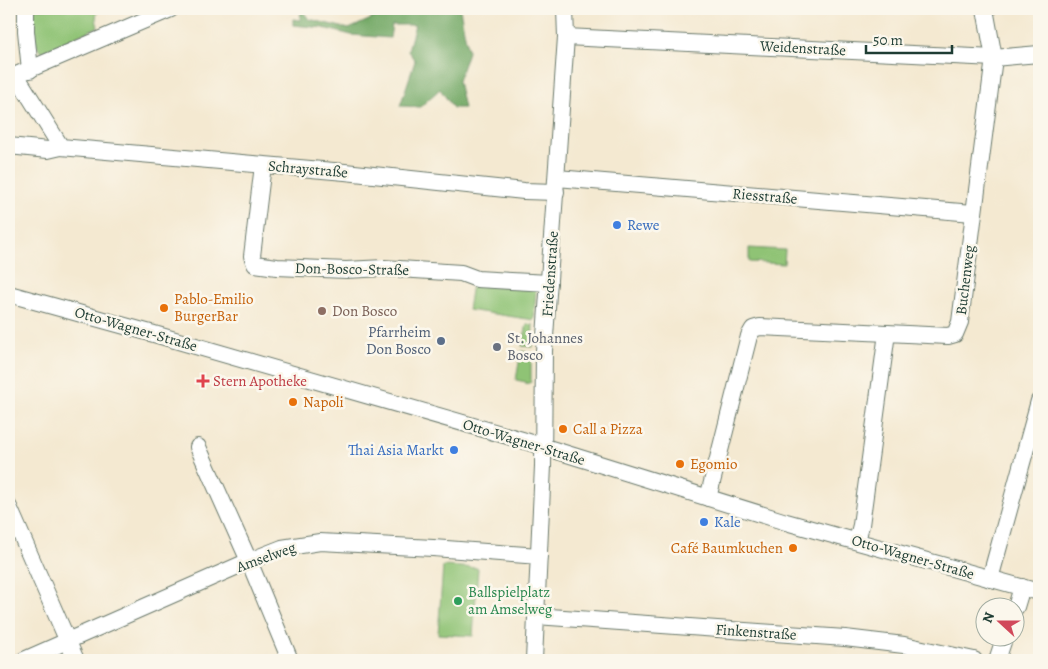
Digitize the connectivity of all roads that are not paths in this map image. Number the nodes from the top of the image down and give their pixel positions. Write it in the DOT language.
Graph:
graph roads {
  1 [pos="26,9"];
  2 [pos="171,9"];
  3 [pos="565,9"];
  4 [pos="985,9"];
  5 [pos="566,37"];
  6 [pos="1039,54"];
  7 [pos="994,58"];
  8 [pos="18,74"];
  9 [pos="9,146"];
  10 [pos="57,148"];
  11 [pos="263,165"];
  12 [pos="556,185"];
  13 [pos="973,213"];
  14 [pos="549,283"];
  15 [pos="9,294"];
  16 [pos="886,333"];
  17 [pos="1039,401"];
  18 [pos="198,447"];
  19 [pos="543,447"];
  20 [pos="708,498"];
  21 [pos="9,508"];
  22 [pos="858,541"];
  23 [pos="539,556"];
  24 [pos="249,561"];
  25 [pos="990,579"];
  26 [pos="1022,587"];
  27 [pos="1039,592"];
  28 [pos="1019,596"];
  29 [pos="536,616"];
  30 [pos="67,640"];
  31 [pos="1002,646"];
  32 [pos="24,660"];
  33 [pos="76,660"];
  34 [pos="290,660"];
  35 [pos="534,660"];
  36 [pos="974,660"];
  37 [pos="997,660"];
  1 -- 8 [label="street"];
  2 -- 8 [label="street"];
  3 -- 5 [label="street, Friedenstraße"];
  4 -- 7 [label="street, Buchenweg"];
  5 -- 7 [label="street, Weidenstraße"];
  5 -- 12 [label="street, Friedenstraße"];
  6 -- 7 [label="street, Weidenstraße"];
  7 -- 13 [label="street, Buchenweg"];
  8 -- 10 [label="street"];
  9 -- 10 [label="street, Schraystraße"];
  10 -- 11 [label="street, Schraystraße"];
  11 -- 12 [label="street, Schraystraße"];
  11 -- 14 [label="street, Don-Bosco-Straße"];
  12 -- 13 [label="street, Riesstraße"];
  12 -- 14 [label="street, Friedenstraße"];
  13 -- 16 [label="street, Buchenweg"];
  14 -- 19 [label="street, Friedenstraße"];
  15 -- 19 [label="street, Otto-Wagner-Straße"];
  16 -- 20 [label="street"];
  16 -- 22 [label="street"];
  17 -- 25 [label="street"];
  18 -- 24 [label="street"];
  19 -- 20 [label="street, Otto-Wagner-Straße"];
  19 -- 23 [label="street, Friedenstraße"];
  20 -- 22 [label="street, Otto-Wagner-Straße"];
  21 -- 30 [label="street"];
  22 -- 25 [label="street, Otto-Wagner-Straße"];
  23 -- 24 [label="street, Amselweg"];
  23 -- 29 [label="street, Friedenstraße"];
  24 -- 30 [label="street, Amselweg"];
  24 -- 34 [label="street"];
  25 -- 26 [label="street, Otto-Wagner-Straße"];
  26 -- 27 [label="street, Otto-Wagner-Straße"];
  26 -- 28 [label="street"];
  29 -- 35 [label="street, Friedenstraße"];
  29 -- 36 [label="street, Finkenstraße"];
  30 -- 32 [label="street, Amselweg"];
  30 -- 33 [label="street"];
  31 -- 37 [label="street"];
}
